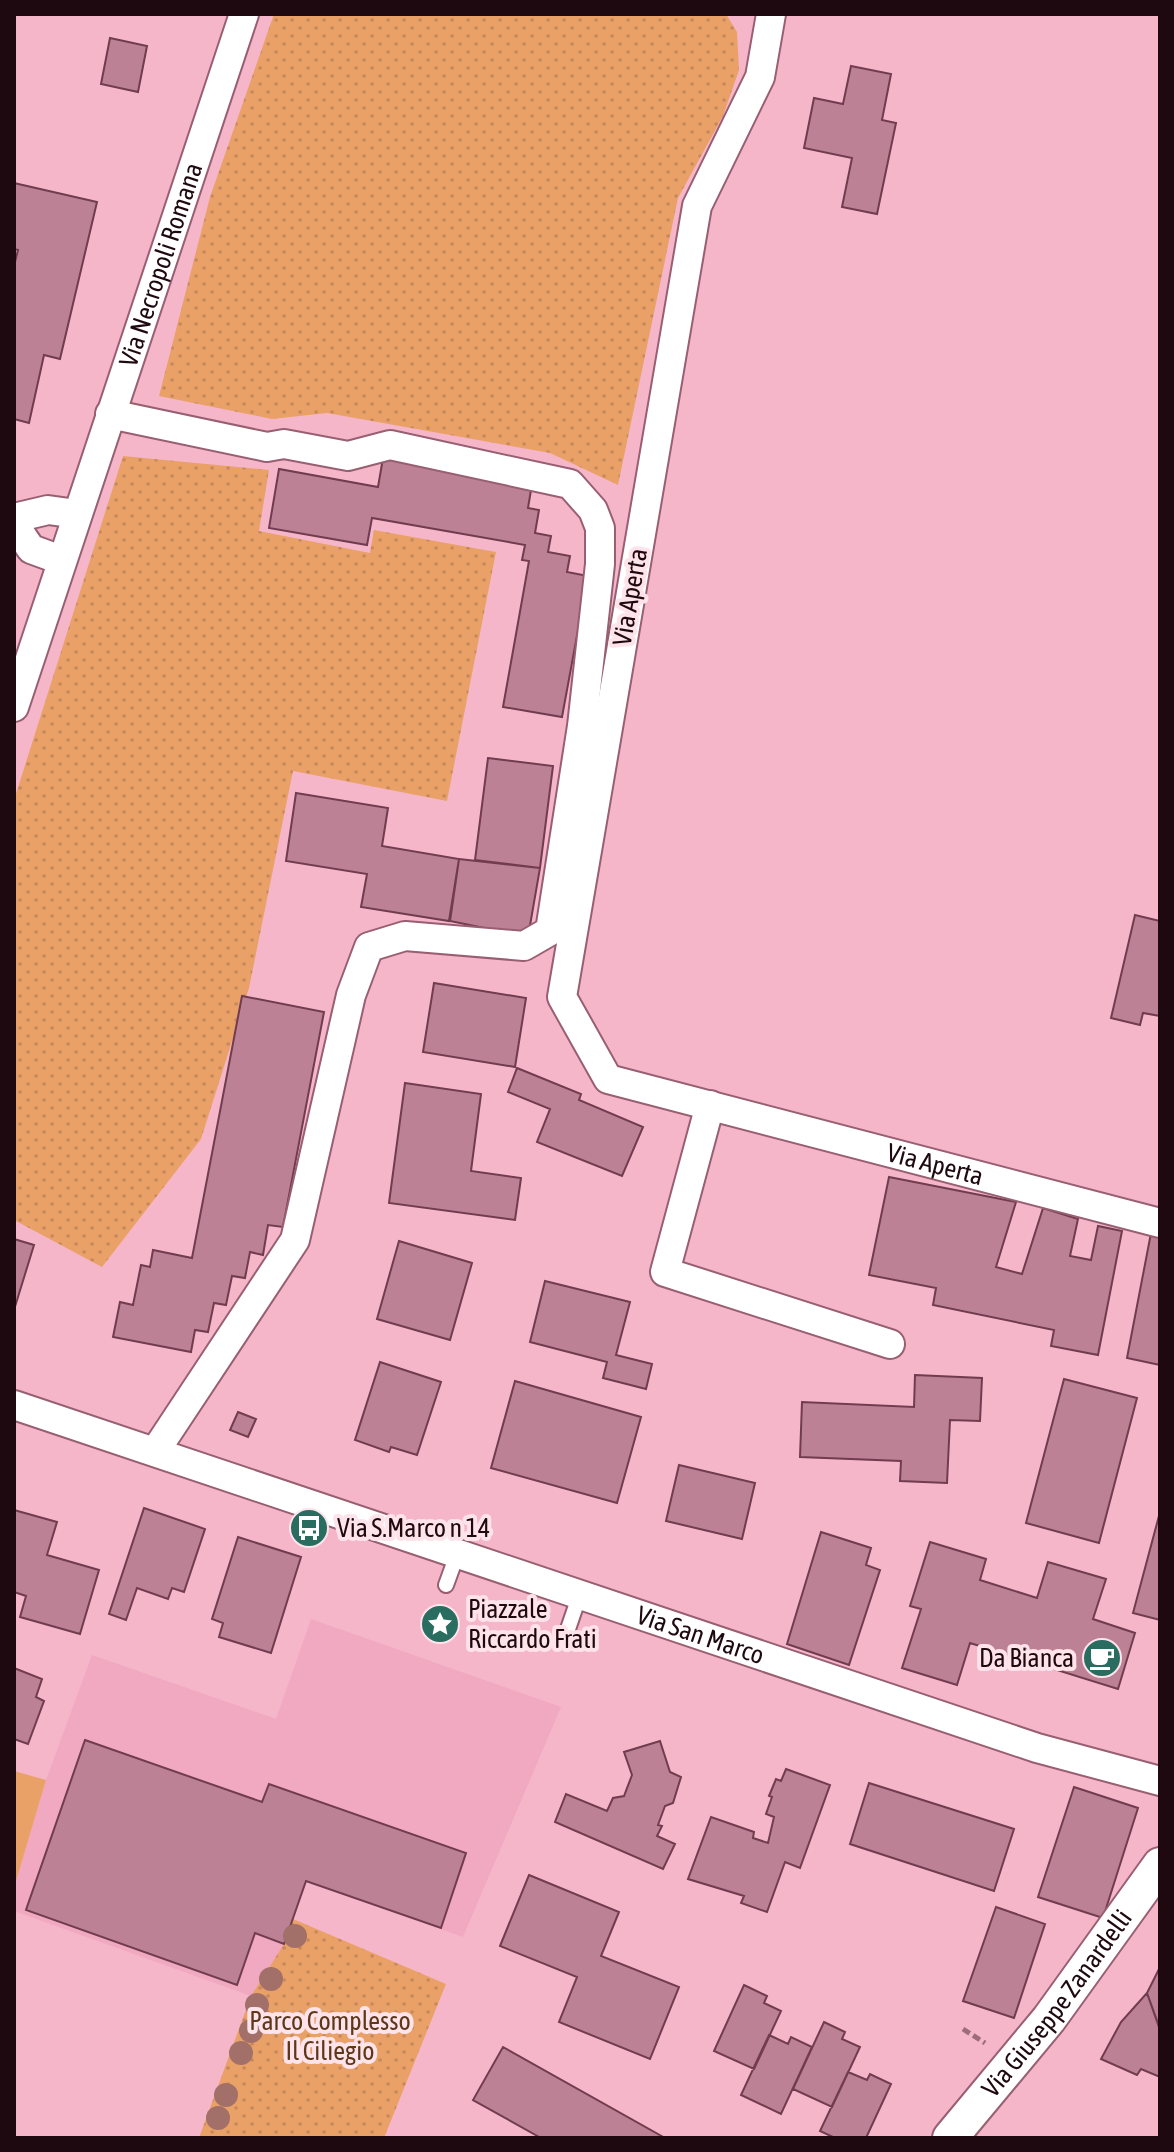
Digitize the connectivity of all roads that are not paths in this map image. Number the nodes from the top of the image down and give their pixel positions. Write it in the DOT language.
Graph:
graph roads {
  1 [pos="244,14"];
  2 [pos="771,14"];
  3 [pos="110,414"];
  4 [pos="77,514"];
  5 [pos="14,518"];
  6 [pos="14,524"];
  7 [pos="61,560"];
  8 [pos="14,707"];
  9 [pos="710,1105"];
  10 [pos="1160,1223"];
  11 [pos="890,1344"];
  12 [pos="14,1405"];
  13 [pos="156,1450"];
  14 [pos="458,1552"];
  15 [pos="446,1585"];
  16 [pos="580,1594"];
  17 [pos="568,1629"];
  18 [pos="1160,1781"];
  19 [pos="1160,1865"];
  20 [pos="950,2138"];
  1 -- 3 [label="street, Via Necropoli Romana"];
  2 -- 9 [label="street, Via Aperta"];
  3 -- 4 [label="street, Via Necropoli Romana"];
  3 -- 13 [label="street, Via Aperta"];
  4 -- 5 [label="street"];
  4 -- 7 [label="street, Via Necropoli Romana"];
  6 -- 7 [label="street"];
  7 -- 8 [label="street, Via Necropoli Romana"];
  9 -- 10 [label="street, Via Aperta"];
  9 -- 11 [label="street"];
  12 -- 13 [label="street, Via San Marco"];
  13 -- 14 [label="street, Via San Marco"];
  14 -- 15 [label="lane"];
  14 -- 16 [label="street, Via San Marco"];
  16 -- 17 [label="lane"];
  16 -- 18 [label="street, Via San Marco"];
  19 -- 20 [label="street, Via Giuseppe Zanardelli"];
}
